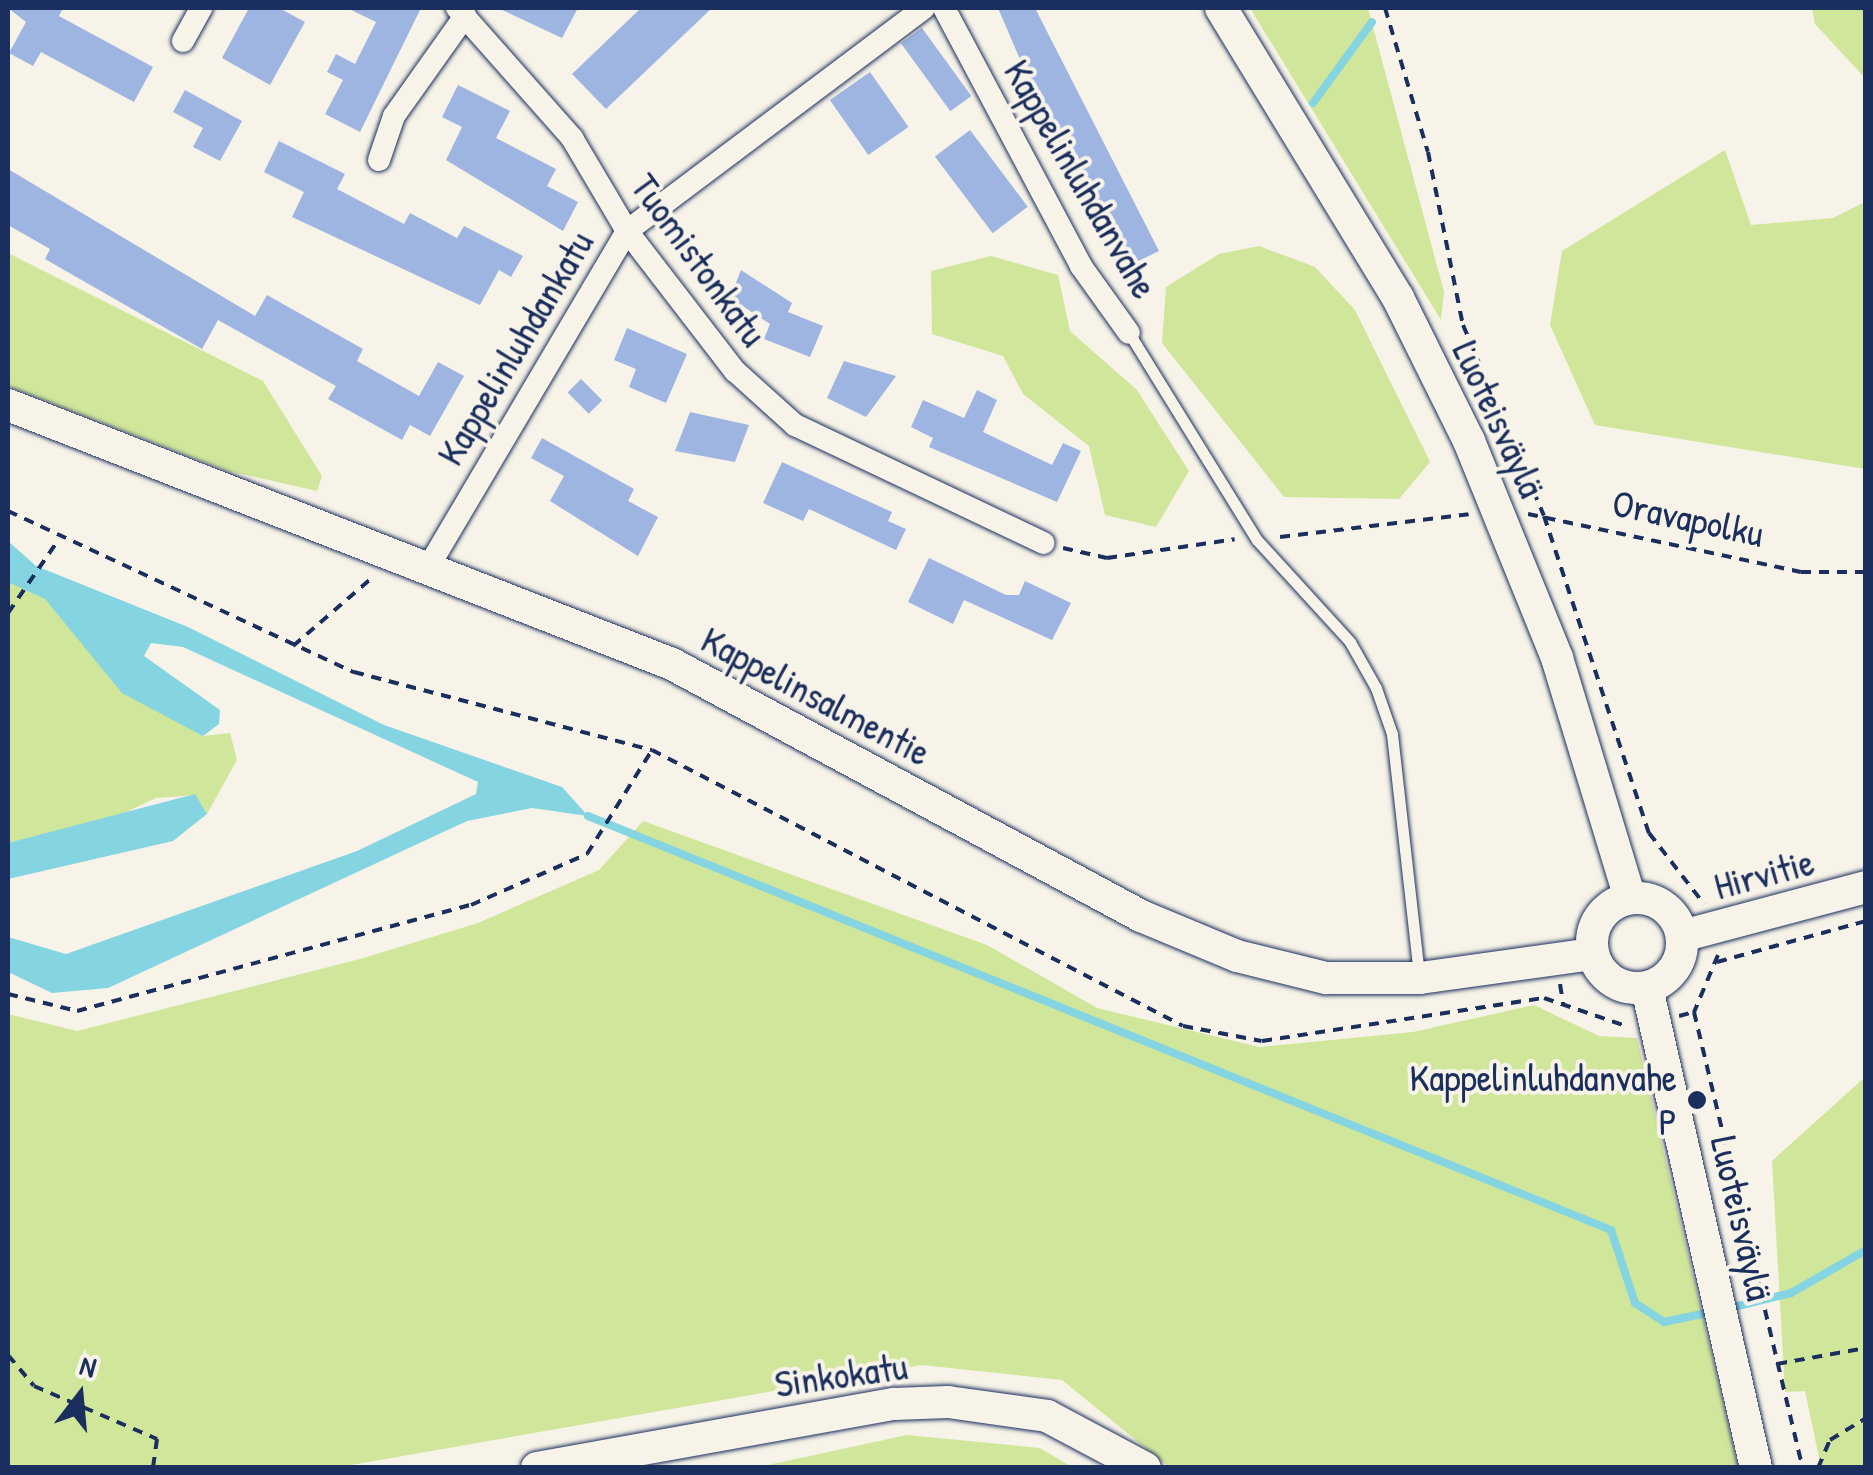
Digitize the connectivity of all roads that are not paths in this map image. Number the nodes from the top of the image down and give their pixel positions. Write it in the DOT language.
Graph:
graph roads {
  1 [pos="201,8"];
  2 [pos="924,8"];
  3 [pos="944,8"];
  4 [pos="1221,8"];
  5 [pos="461,12"];
  6 [pos="183,41"];
  7 [pos="379,160"];
  8 [pos="627,230"];
  9 [pos="1129,333"];
  10 [pos="8,405"];
  11 [pos="1044,543"];
  12 [pos="414,560"];
  13 [pos="1866,886"];
  14 [pos="1630,898"];
  15 [pos="1682,936"];
  16 [pos="1593,954"];
  17 [pos="1420,978"];
  18 [pos="1647,988"];
  19 [pos="537,1468"];
  20 [pos="1145,1468"];
  21 [pos="1756,1468"];
  1 -- 6 [label="street"];
  2 -- 8 [label="street, Kappelinluhdankatu"];
  3 -- 9 [label="street, Kappelinluhdanvahe"];
  4 -- 14 [label="main road, Luoteisväylä"];
  5 -- 7 [label="street"];
  5 -- 8 [label="street, Tuomistonkatu"];
  8 -- 11 [label="street, Tuomistonkatu"];
  8 -- 12 [label="street, Kappelinluhdankatu"];
  9 -- 17 [label="lane"];
  10 -- 12 [label="main road, Kappelinsalmentie"];
  12 -- 17 [label="main road, Kappelinsalmentie"];
  13 -- 15 [label="main road, Hirvitie"];
  14 -- 15 [label="main road"];
  14 -- 16 [label="main road"];
  15 -- 18 [label="main road"];
  16 -- 17 [label="main road, Kappelinsalmentie"];
  16 -- 18 [label="main road"];
  18 -- 21 [label="main road, Luoteisväylä"];
  19 -- 20 [label="main road, Sinkokatu"];
}
